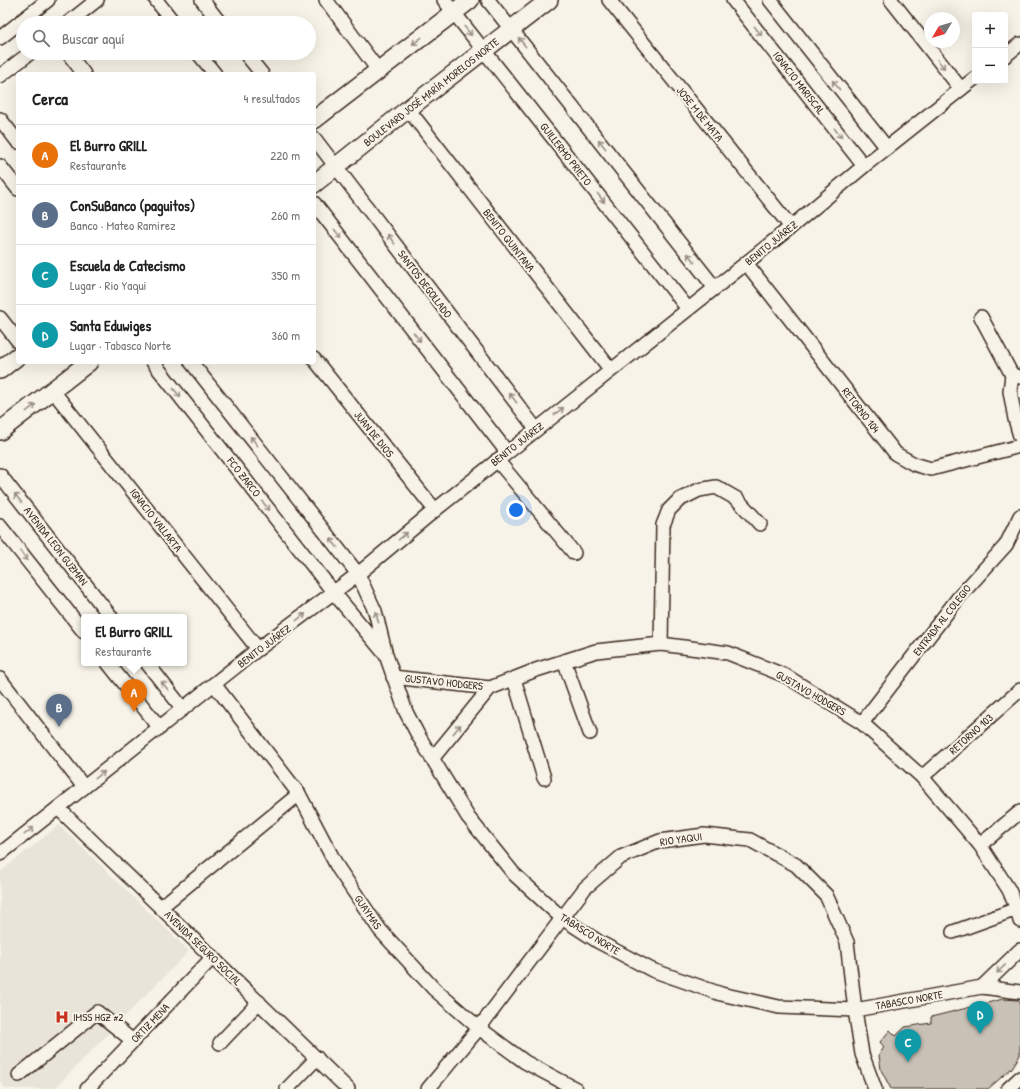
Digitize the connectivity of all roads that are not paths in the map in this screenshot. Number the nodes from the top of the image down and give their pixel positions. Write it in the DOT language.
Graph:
graph roads {
  1 [pos="48,0"];
  2 [pos="97,0"];
  3 [pos="156,0"];
  4 [pos="202,0"];
  5 [pos="326,0"];
  6 [pos="470,0"];
  7 [pos="488,0"];
  8 [pos="549,0"];
  9 [pos="609,0"];
  10 [pos="733,0"];
  11 [pos="770,0"];
  12 [pos="891,0"];
  13 [pos="449,6"];
  14 [pos="28,16"];
  15 [pos="77,16"];
  16 [pos="169,16"];
  17 [pos="215,16"];
  18 [pos="16,25"];
  19 [pos="512,29"];
  20 [pos="0,38"];
  21 [pos="1020,44"];
  22 [pos="484,51"];
  23 [pos="1008,54"];
  24 [pos="21,60"];
  25 [pos="73,60"];
  26 [pos="204,60"];
  27 [pos="250,60"];
  28 [pos="378,70"];
  29 [pos="82,72"];
  30 [pos="213,72"];
  31 [pos="260,72"];
  32 [pos="0,76"];
  33 [pos="972,80"];
  34 [pos="961,89"];
  35 [pos="408,109"];
  36 [pos="316,118"];
  37 [pos="0,119"];
  38 [pos="16,139"];
  39 [pos="316,141"];
  40 [pos="887,148"];
  41 [pos="0,166"];
  42 [pos="336,166"];
  43 [pos="864,166"];
  44 [pos="316,182"];
  45 [pos="16,186"];
  46 [pos="316,206"];
  47 [pos="791,227"];
  48 [pos="746,263"];
  49 [pos="715,288"];
  50 [pos="688,309"];
  51 [pos="981,317"];
  52 [pos="0,318"];
  53 [pos="16,338"];
  54 [pos="16,358"];
  55 [pos="316,362"];
  56 [pos="87,364"];
  57 [pos="155,364"];
  58 [pos="193,364"];
  59 [pos="0,370"];
  60 [pos="611,370"];
  61 [pos="1016,376"];
  62 [pos="53,391"];
  63 [pos="536,429"];
  64 [pos="0,431"];
  65 [pos="1020,436"];
  66 [pos="1020,446"];
  67 [pos="502,456"];
  68 [pos="0,475"];
  69 [pos="434,510"];
  70 [pos="1020,516"];
  71 [pos="760,524"];
  72 [pos="0,526"];
  73 [pos="1020,534"];
  74 [pos="1006,545"];
  75 [pos="574,553"];
  76 [pos="358,574"];
  77 [pos="334,593"];
  78 [pos="109,614"];
  79 [pos="81,628"];
  80 [pos="661,644"];
  81 [pos="258,649"];
  82 [pos="386,655"];
  83 [pos="564,661"];
  84 [pos="110,666"];
  85 [pos="149,666"];
  86 [pos="393,677"];
  87 [pos="514,678"];
  88 [pos="0,680"];
  89 [pos="214,684"];
  90 [pos="490,688"];
  91 [pos="1020,690"];
  92 [pos="183,709"];
  93 [pos="862,723"];
  94 [pos="160,728"];
  95 [pos="590,733"];
  96 [pos="432,759"];
  97 [pos="922,777"];
  98 [pos="544,778"];
  99 [pos="84,788"];
  100 [pos="299,794"];
  101 [pos="58,808"];
  102 [pos="1020,812"];
  103 [pos="980,845"];
  104 [pos="2,849"];
  105 [pos="161,907"];
  106 [pos="1019,910"];
  107 [pos="562,918"];
  108 [pos="953,932"];
  109 [pos="1020,950"];
  110 [pos="213,957"];
  111 [pos="982,987"];
  112 [pos="1020,992"];
  113 [pos="259,1002"];
  114 [pos="855,1010"];
  115 [pos="478,1028"];
  116 [pos="133,1041"];
  117 [pos="220,1043"];
  118 [pos="317,1058"];
  119 [pos="20,1076"];
  120 [pos="1020,1078"];
  121 [pos="87,1089"];
  122 [pos="287,1089"];
  123 [pos="348,1089"];
  124 [pos="428,1089"];
  125 [pos="576,1089"];
  126 [pos="875,1089"];
  127 [pos="1008,1089"];
  1 -- 14 [label="street"];
  2 -- 15 [label="street"];
  3 -- 16 [label="street"];
  4 -- 17 [label="street"];
  5 -- 28 [label="street"];
  6 -- 13 [label="main road"];
  7 -- 19 [label="street"];
  8 -- 19 [label="main road, BOULEVARD JOSÉ MARÍA MORELOS NORTE"];
  9 -- 47 [label="street, JOSE M DE MATA"];
  10 -- 43 [label="street, IGNACIO MARISCAL, one-way"];
  40 -- 11 [label="street, one-way"];
  12 -- 34 [label="street, one-way"];
  13 -- 22 [label="street, GUILLERMO PRIETO, one-way"];
  13 -- 28 [label="main road, one-way"];
  18 -- 20 [label="street"];
  19 -- 22 [label="main road, BOULEVARD JOSÉ MARÍA MORELOS NORTE"];
  49 -- 19 [label="street, one-way"];
  21 -- 23 [label="street"];
  22 -- 35 [label="main road, BOULEVARD JOSÉ MARÍA MORELOS NORTE"];
  22 -- 50 [label="street, GUILLERMO PRIETO, one-way"];
  24 -- 32 [label="street"];
  25 -- 29 [label="street"];
  26 -- 30 [label="street"];
  27 -- 31 [label="street"];
  28 -- 36 [label="main road"];
  33 -- 34 [label="street, BENITO JUÁREZ"];
  34 -- 40 [label="street, BENITO JUÁREZ"];
  35 -- 42 [label="main road, BOULEVARD JOSÉ MARÍA MORELOS NORTE"];
  35 -- 60 [label="street, BENITO QUINTANA"];
  37 -- 38 [label="street"];
  39 -- 42 [label="street, SANTOS DEGOLLADO"];
  40 -- 43 [label="street, BENITO JUÁREZ"];
  41 -- 45 [label="street"];
  42 -- 44 [label="main road, BOULEVARD JOSÉ MARÍA MORELOS NORTE"];
  63 -- 42 [label="street, SANTOS DEGOLLADO, one-way"];
  43 -- 47 [label="street, BENITO JUÁREZ"];
  46 -- 67 [label="street, one-way"];
  47 -- 48 [label="street, BENITO JUÁREZ"];
  48 -- 49 [label="street, BENITO JUÁREZ"];
  48 -- 66 [label="street, RETORNO 104"];
  49 -- 50 [label="street, BENITO JUÁREZ"];
  50 -- 60 [label="street, BENITO JUÁREZ"];
  51 -- 61 [label="street"];
  52 -- 53 [label="street"];
  54 -- 59 [label="main road"];
  55 -- 69 [label="street, JUAN DE DIOS"];
  56 -- 62 [label="main road"];
  57 -- 77 [label="street, FCO ZARCO, one-way"];
  76 -- 58 [label="street, one-way"];
  63 -- 60 [label="street, BENITO JUÁREZ, one-way"];
  61 -- 65 [label="street"];
  64 -- 62 [label="main road, one-way"];
  62 -- 81 [label="street, IGNACIO VALLARTA"];
  63 -- 67 [label="street, BENITO JUÁREZ"];
  67 -- 69 [label="street, BENITO JUÁREZ"];
  67 -- 75 [label="street"];
  78 -- 68 [label="street, AVENIDA LEON GUZMAN, one-way"];
  76 -- 69 [label="street, BENITO JUÁREZ, one-way"];
  70 -- 74 [label="street, ENTRADA AL COLEGIO"];
  71 -- 80 [label="street"];
  72 -- 79 [label="street, one-way"];
  73 -- 74 [label="street"];
  74 -- 93 [label="street, ENTRADA AL COLEGIO"];
  76 -- 77 [label="street, BENITO JUÁREZ"];
  82 -- 76 [label="street, one-way"];
  81 -- 77 [label="street, BENITO JUÁREZ, one-way"];
  77 -- 82 [label="street, TABASCO NORTE"];
  80 -- 83 [label="street, GUSTAVO HODGERS"];
  80 -- 93 [label="street, GUSTAVO HODGERS"];
  81 -- 89 [label="street, BENITO JUÁREZ"];
  82 -- 86 [label="street, TABASCO NORTE"];
  83 -- 87 [label="street, GUSTAVO HODGERS"];
  83 -- 95 [label="street"];
  84 -- 94 [label="street"];
  92 -- 85 [label="street, one-way"];
  86 -- 90 [label="street, GUSTAVO HODGERS"];
  86 -- 96 [label="street, TABASCO NORTE"];
  87 -- 90 [label="street, GUSTAVO HODGERS"];
  87 -- 98 [label="street"];
  88 -- 99 [label="street"];
  89 -- 92 [label="street, BENITO JUÁREZ"];
  89 -- 100 [label="street, GUAYMAS"];
  96 -- 90 [label="street, one-way"];
  91 -- 97 [label="street, RETORNO 103"];
  92 -- 94 [label="street, BENITO JUÁREZ"];
  93 -- 97 [label="street, GUSTAVO HODGERS"];
  99 -- 94 [label="street, BENITO JUÁREZ, one-way"];
  96 -- 107 [label="street, TABASCO NORTE"];
  97 -- 103 [label="street, GUSTAVO HODGERS"];
  99 -- 101 [label="street, BENITO JUÁREZ"];
  100 -- 105 [label="street"];
  100 -- 115 [label="street, GUAYMAS"];
  104 -- 101 [label="street, BENITO JUÁREZ, one-way"];
  101 -- 105 [label="street, AVENIDA SEGURO SOCIAL"];
  102 -- 103 [label="street"];
  103 -- 106 [label="street, GUSTAVO HODGERS"];
  105 -- 110 [label="street, AVENIDA SEGURO SOCIAL"];
  106 -- 108 [label="street"];
  107 -- 114 [label="street, TABASCO NORTE"];
  107 -- 114 [label="street, RIO YAQUI"];
  107 -- 115 [label="street, RIO YAQUI"];
  109 -- 111 [label="street, one-way"];
  110 -- 113 [label="street, AVENIDA SEGURO SOCIAL"];
  110 -- 116 [label="street, ORTIZ MENA"];
  111 -- 112 [label="street, TABASCO NORTE"];
  111 -- 114 [label="street, TABASCO NORTE"];
  113 -- 117 [label="street"];
  113 -- 118 [label="street, AVENIDA SEGURO SOCIAL"];
  114 -- 126 [label="street, RIO YAQUI"];
  115 -- 124 [label="street, RIO YAQUI"];
  115 -- 125 [label="street, GUAYMAS"];
  116 -- 119 [label="street"];
  116 -- 121 [label="street, ORTIZ MENA"];
  118 -- 122 [label="street"];
  118 -- 123 [label="street, AVENIDA SEGURO SOCIAL"];
  120 -- 127 [label="street"];
}
